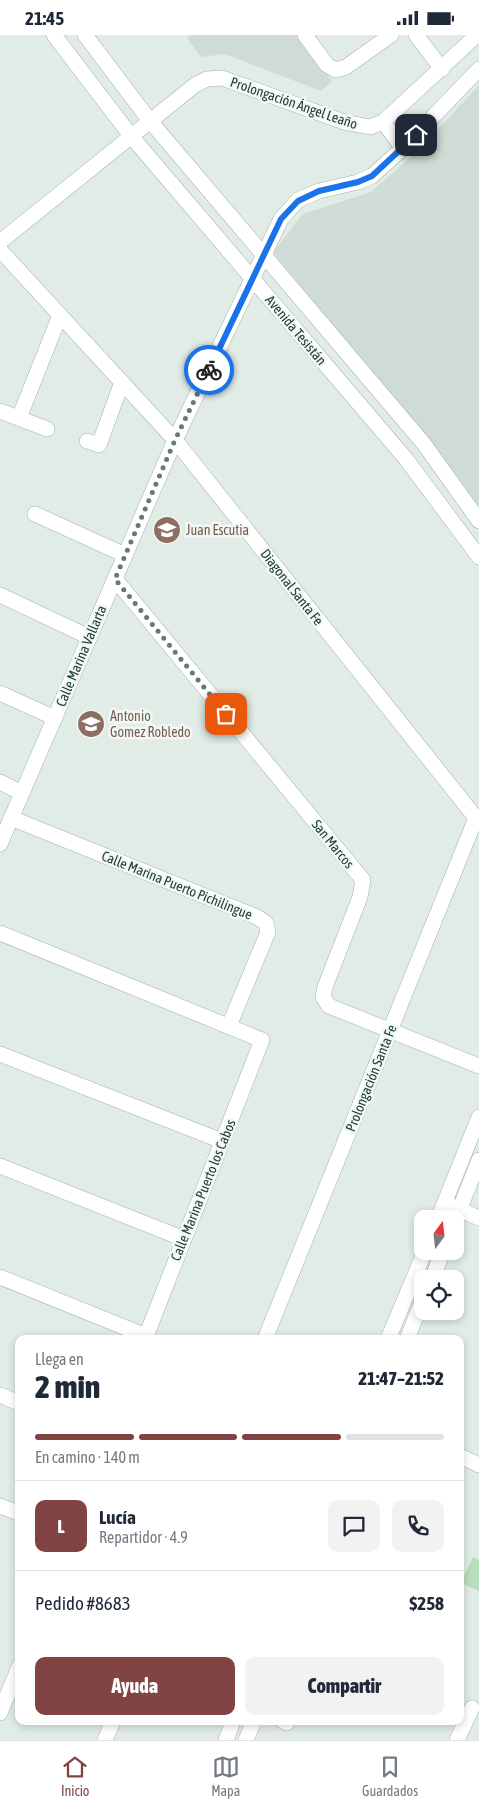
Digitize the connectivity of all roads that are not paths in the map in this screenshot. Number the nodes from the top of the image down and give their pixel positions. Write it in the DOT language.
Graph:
graph roads {
  1 [pos="54,35"];
  2 [pos="85,35"];
  3 [pos="305,35"];
  4 [pos="391,35"];
  5 [pos="416,35"];
  6 [pos="477,35"];
  7 [pos="442,69"];
  8 [pos="479,69"];
  9 [pos="150,121"];
  10 [pos="383,122"];
  11 [pos="131,136"];
  12 [pos="403,148"];
  13 [pos="0,242"];
  14 [pos="0,250"];
  15 [pos="264,255"];
  16 [pos="252,279"];
  17 [pos="60,315"];
  18 [pos="122,382"];
  19 [pos="0,411"];
  20 [pos="18,418"];
  21 [pos="47,429"];
  22 [pos="175,440"];
  23 [pos="87,441"];
  24 [pos="35,514"];
  25 [pos="479,521"];
  26 [pos="125,555"];
  27 [pos="479,557"];
  28 [pos="115,579"];
  29 [pos="0,595"];
  30 [pos="89,637"];
  31 [pos="0,693"];
  32 [pos="55,718"];
  33 [pos="0,782"];
  34 [pos="22,793"];
  35 [pos="11,818"];
  36 [pos="476,818"];
  37 [pos="0,844"];
  38 [pos="0,933"];
  39 [pos="229,1026"];
  40 [pos="390,1031"];
  41 [pos="0,1053"];
  42 [pos="479,1066"];
  43 [pos="479,1117"];
  44 [pos="222,1141"];
  45 [pos="479,1160"];
  46 [pos="0,1166"];
  47 [pos="445,1203"];
  48 [pos="442,1210"];
  49 [pos="452,1210"];
  50 [pos="459,1210"];
  51 [pos="464,1216"];
  52 [pos="479,1218"];
  53 [pos="184,1239"];
  54 [pos="421,1260"];
  55 [pos="0,1277"];
  56 [pos="414,1320"];
  57 [pos="140,1335"];
  58 [pos="146,1335"];
  59 [pos="267,1335"];
  60 [pos="390,1335"];
  61 [pos="409,1335"];
  62 [pos="0,1395"];
  63 [pos="15,1401"];
  64 [pos="464,1459"];
  65 [pos="479,1465"];
  66 [pos="0,1506"];
  67 [pos="15,1512"];
  68 [pos="15,1676"];
  69 [pos="2,1705"];
  70 [pos="470,1707"];
  71 [pos="464,1722"];
  72 [pos="111,1725"];
  73 [pos="232,1725"];
  74 [pos="252,1725"];
  75 [pos="463,1725"];
  76 [pos="105,1740"];
  77 [pos="226,1740"];
  78 [pos="246,1740"];
  79 [pos="457,1740"];
  1 -- 11 [label="street, Avenida Tesistán"];
  2 -- 9 [label="street, Avenida Tesistán"];
  3 -- 4 [label="street"];
  5 -- 7 [label="street"];
  6 -- 7 [label="street"];
  7 -- 10 [label="street"];
  8 -- 12 [label="street"];
  9 -- 10 [label="street, Prolongación Ángel Leaño"];
  9 -- 11 [label="street, Prolongación Ángel Leaño"];
  9 -- 15 [label="street, Avenida Tesistán"];
  10 -- 12 [label="street"];
  11 -- 13 [label="street, Prolongación Ángel Leaño"];
  11 -- 16 [label="street, Avenida Tesistán"];
  12 -- 15 [label="street"];
  14 -- 17 [label="street, Diagonal Santa Fe"];
  15 -- 16 [label="street, Calle Marina Vallarta"];
  15 -- 25 [label="street, Avenida Tesistán"];
  16 -- 22 [label="street, Calle Marina Vallarta"];
  16 -- 27 [label="street, Avenida Tesistán"];
  17 -- 18 [label="street, Diagonal Santa Fe"];
  17 -- 20 [label="street"];
  18 -- 22 [label="street, Diagonal Santa Fe"];
  18 -- 23 [label="street"];
  19 -- 20 [label="street"];
  20 -- 21 [label="street"];
  22 -- 26 [label="street, Calle Marina Vallarta"];
  22 -- 36 [label="street, Diagonal Santa Fe"];
  24 -- 26 [label="street"];
  26 -- 28 [label="street, Calle Marina Vallarta"];
  28 -- 30 [label="street, Calle Marina Vallarta"];
  28 -- 40 [label="street, San Marcos"];
  29 -- 30 [label="street"];
  30 -- 32 [label="street, Calle Marina Vallarta"];
  31 -- 32 [label="street"];
  32 -- 34 [label="street, Calle Marina Vallarta"];
  33 -- 34 [label="street"];
  34 -- 35 [label="street, Calle Marina Vallarta"];
  35 -- 37 [label="street, Calle Marina Vallarta"];
  35 -- 39 [label="street, Calle Marina Puerto Pichilingue"];
  36 -- 40 [label="street, Prolongación Santa Fe"];
  38 -- 39 [label="street"];
  39 -- 44 [label="street, Calle Marina Puerto los Cabos"];
  40 -- 42 [label="street, San Marcos"];
  40 -- 59 [label="street, Prolongación Santa Fe"];
  41 -- 44 [label="street"];
  43 -- 47 [label="street"];
  44 -- 53 [label="street, Calle Marina Puerto los Cabos"];
  45 -- 50 [label="street"];
  46 -- 53 [label="street"];
  47 -- 48 [label="street"];
  47 -- 49 [label="street"];
  51 -- 52 [label="street"];
  53 -- 58 [label="street, Calle Marina Puerto los Cabos"];
  54 -- 60 [label="street"];
  55 -- 57 [label="street"];
  56 -- 61 [label="street"];
  62 -- 63 [label="street"];
  64 -- 65 [label="street"];
  66 -- 67 [label="street"];
  68 -- 69 [label="street"];
  70 -- 71 [label="street"];
  72 -- 76 [label="street"];
  73 -- 77 [label="street"];
  74 -- 78 [label="street"];
  75 -- 79 [label="street"];
}
